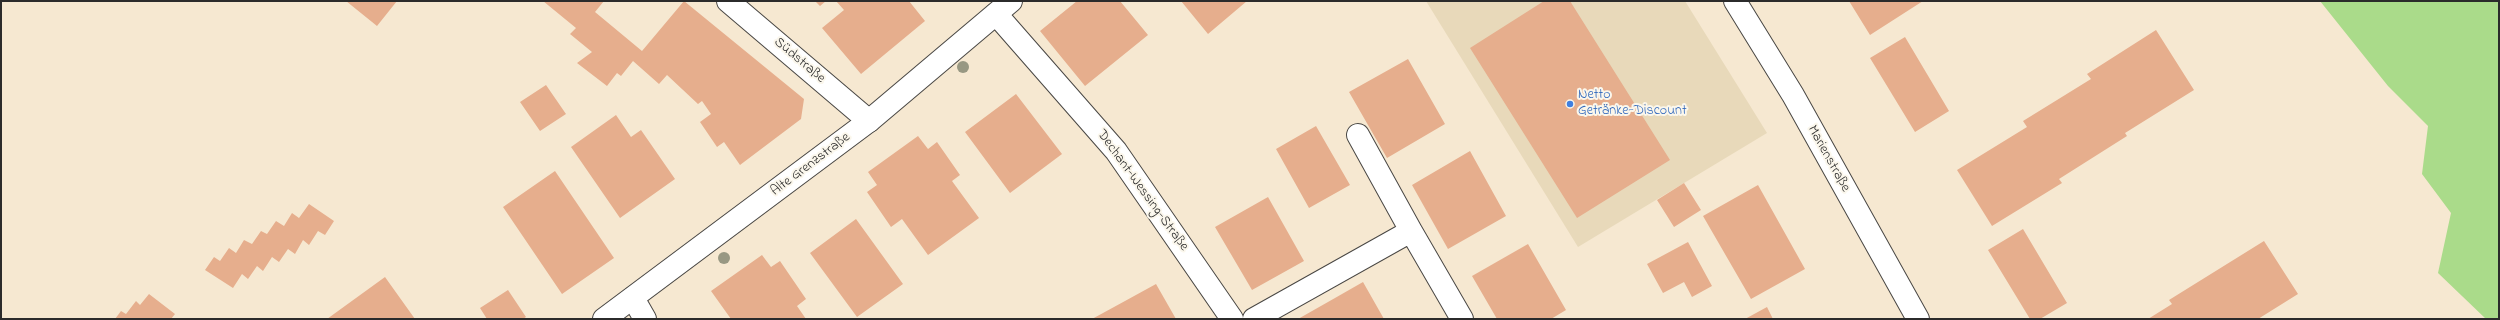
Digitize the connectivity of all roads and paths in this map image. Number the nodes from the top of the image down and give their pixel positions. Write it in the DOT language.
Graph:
graph roads {
  1 [pos="728,1"];
  2 [pos="1735,1"];
  3 [pos="1004,7"];
  4 [pos="869,121"];
  5 [pos="1358,135"];
  6 [pos="1411,231"];
  7 [pos="633,298"];
  8 [pos="604,319"];
  9 [pos="645,319"];
  10 [pos="1232,319"];
  11 [pos="1254,319"];
  12 [pos="1462,319"];
  13 [pos="1918,319"];
  1 -- 4 [label="street, Südstraße"];
  2 -- 13 [label="street, Marienstraße"];
  3 -- 4 [label="street, Alte Grenzstraße"];
  3 -- 10 [label="street, Dechant-Wessing-Straße"];
  4 -- 7 [label="street, Alte Grenzstraße"];
  5 -- 6 [label="street"];
  6 -- 11 [label="street"];
  6 -- 12 [label="street"];
  7 -- 8 [label="street, Alte Grenzstraße"];
  7 -- 9 [label="street"];
}
